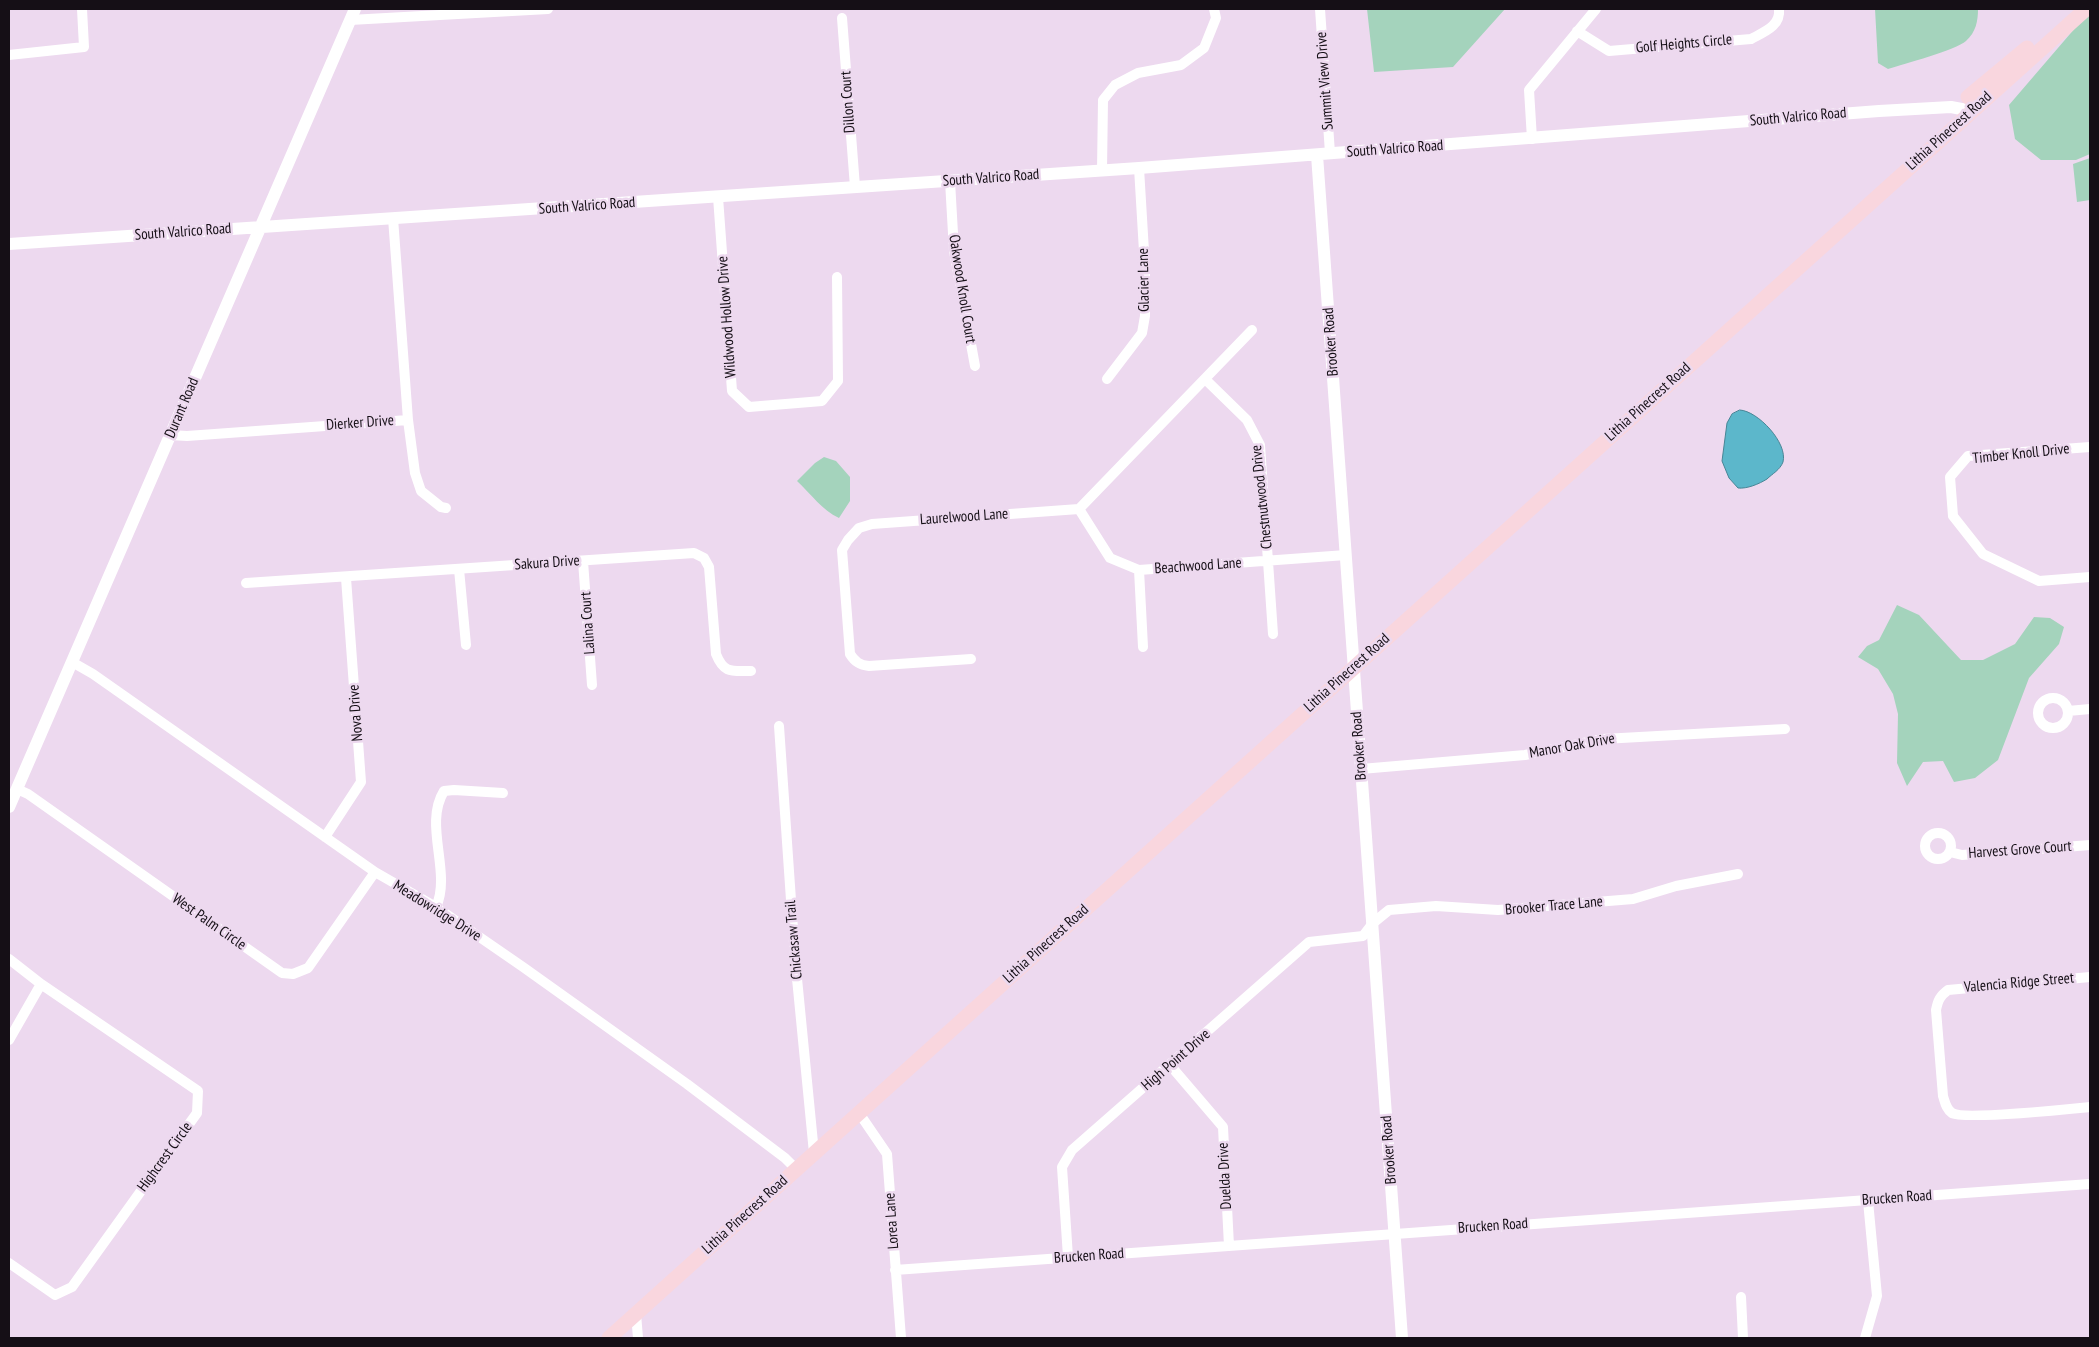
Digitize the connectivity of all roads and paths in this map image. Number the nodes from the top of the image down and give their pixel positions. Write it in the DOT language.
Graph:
graph roads {
  1 [pos="82,9"];
  2 [pos="548,9"];
  3 [pos="1214,9"];
  4 [pos="1320,9"];
  5 [pos="1596,9"];
  6 [pos="1779,9"];
  7 [pos="2085,9"];
  8 [pos="352,14"];
  9 [pos="842,18"];
  10 [pos="1577,31"];
  11 [pos="9,55"];
  12 [pos="1970,104"];
  13 [pos="1532,139"];
  14 [pos="1324,154"];
  15 [pos="1139,168"];
  16 [pos="1102,170"];
  17 [pos="950,181"];
  18 [pos="855,187"];
  19 [pos="718,197"];
  20 [pos="393,218"];
  21 [pos="260,227"];
  22 [pos="9,244"];
  23 [pos="837,277"];
  24 [pos="1252,330"];
  25 [pos="975,366"];
  26 [pos="1107,379"];
  27 [pos="1204,379"];
  28 [pos="408,420"];
  29 [pos="170,435"];
  30 [pos="2090,447"];
  31 [pos="446,508"];
  32 [pos="1079,509"];
  33 [pos="1346,555"];
  34 [pos="1269,560"];
  35 [pos="583,561"];
  36 [pos="459,569"];
  37 [pos="1139,570"];
  38 [pos="2090,577"];
  39 [pos="346,578"];
  40 [pos="246,583"];
  41 [pos="1273,634"];
  42 [pos="466,644"];
  43 [pos="1143,647"];
  44 [pos="971,659"];
  45 [pos="72,662"];
  46 [pos="1354,668"];
  47 [pos="751,671"];
  48 [pos="592,685"];
  49 [pos="2090,709"];
  50 [pos="2068,710"];
  51 [pos="779,726"];
  52 [pos="1784,729"];
  53 [pos="1361,769"];
  54 [pos="17,789"];
  55 [pos="503,792"];
  56 [pos="9,807"];
  57 [pos="326,837"];
  58 [pos="2090,845"];
  59 [pos="1950,852"];
  60 [pos="375,872"];
  61 [pos="1738,874"];
  62 [pos="436,907"];
  63 [pos="1373,923"];
  64 [pos="9,959"];
  65 [pos="2090,977"];
  66 [pos="42,984"];
  67 [pos="9,1040"];
  68 [pos="1170,1065"];
  69 [pos="2090,1107"];
  70 [pos="859,1112"];
  71 [pos="814,1153"];
  72 [pos="796,1169"];
  73 [pos="2090,1184"];
  74 [pos="1868,1201"];
  75 [pos="1394,1232"];
  76 [pos="1230,1246"];
  77 [pos="1068,1257"];
  78 [pos="9,1262"];
  79 [pos="895,1270"];
  80 [pos="1741,1297"];
  81 [pos="636,1314"];
  82 [pos="609,1338"];
  83 [pos="638,1338"];
  84 [pos="901,1338"];
  85 [pos="1402,1338"];
  86 [pos="1743,1338"];
  87 [pos="1865,1338"];
  1 -- 11 [label="street"];
  2 -- 8 [label="street"];
  3 -- 16 [label="street"];
  4 -- 14 [label="street, Summit View Drive"];
  5 -- 10 [label="street"];
  6 -- 10 [label="street, Golf Heights Circle"];
  7 -- 12 [label="main road, Lithia Pinecrest Road"];
  8 -- 21 [label="street, Durant Road"];
  9 -- 18 [label="street, Dillon Court"];
  10 -- 13 [label="street"];
  12 -- 13 [label="street, South Valrico Road"];
  12 -- 46 [label="main road, Lithia Pinecrest Road"];
  13 -- 14 [label="street, South Valrico Road"];
  14 -- 15 [label="street, South Valrico Road"];
  14 -- 33 [label="street, Brooker Road"];
  15 -- 16 [label="street, South Valrico Road"];
  15 -- 26 [label="street, Glacier Lane"];
  16 -- 17 [label="street, South Valrico Road"];
  17 -- 18 [label="street, South Valrico Road"];
  17 -- 25 [label="street, Oakwood Knoll Court"];
  18 -- 19 [label="street, South Valrico Road"];
  19 -- 20 [label="street, South Valrico Road"];
  19 -- 23 [label="street, Wildwood Hollow Drive"];
  20 -- 21 [label="street, South Valrico Road"];
  20 -- 28 [label="street, Dierker Drive"];
  21 -- 22 [label="street, South Valrico Road"];
  21 -- 29 [label="street, Durant Road"];
  24 -- 27 [label="street"];
  27 -- 32 [label="street"];
  27 -- 34 [label="street, Chestnutwood Drive"];
  28 -- 29 [label="street, Dierker Drive"];
  28 -- 31 [label="street"];
  29 -- 45 [label="street, Durant Road"];
  30 -- 38 [label="street, Timber Knoll Drive"];
  32 -- 37 [label="street, Beachwood Lane"];
  32 -- 44 [label="street, Laurelwood Lane"];
  33 -- 34 [label="street, Beachwood Lane"];
  33 -- 46 [label="street, Brooker Road"];
  34 -- 37 [label="street, Beachwood Lane"];
  34 -- 41 [label="street, Chestnutwood Drive"];
  35 -- 36 [label="street, Sakura Drive"];
  35 -- 47 [label="street, Sakura Drive"];
  35 -- 48 [label="street, Lalina Court"];
  36 -- 39 [label="street, Sakura Drive"];
  36 -- 42 [label="street"];
  37 -- 43 [label="street"];
  39 -- 40 [label="street, Sakura Drive"];
  39 -- 57 [label="street, Nova Drive"];
  45 -- 54 [label="street, Durant Road"];
  45 -- 57 [label="street, Meadowridge Drive"];
  46 -- 53 [label="street, Brooker Road"];
  46 -- 70 [label="main road, Lithia Pinecrest Road"];
  49 -- 50 [label="street"];
  51 -- 71 [label="street, Chickasaw Trail"];
  52 -- 53 [label="street, Manor Oak Drive"];
  53 -- 63 [label="street, Brooker Road"];
  54 -- 56 [label="street, Durant Road"];
  54 -- 60 [label="street, West Palm Circle"];
  55 -- 62 [label="street"];
  57 -- 60 [label="street, Meadowridge Drive"];
  58 -- 59 [label="street, Harvest Grove Court"];
  60 -- 62 [label="street, Meadowridge Drive"];
  61 -- 63 [label="street, Brooker Trace Lane"];
  62 -- 72 [label="street, Meadowridge Drive"];
  63 -- 68 [label="street, High Point Drive"];
  63 -- 75 [label="street, Brooker Road"];
  64 -- 66 [label="street, Highcrest Circle"];
  65 -- 69 [label="street, Valencia Ridge Street"];
  66 -- 67 [label="street"];
  66 -- 78 [label="street, Highcrest Circle"];
  68 -- 76 [label="street, Duelda Drive"];
  68 -- 77 [label="street, High Point Drive"];
  70 -- 71 [label="main road, Lithia Pinecrest Road"];
  70 -- 79 [label="street, Lorea Lane"];
  71 -- 72 [label="main road, Lithia Pinecrest Road"];
  72 -- 81 [label="main road, Lithia Pinecrest Road"];
  73 -- 74 [label="street, Brucken Road"];
  74 -- 75 [label="street, Brucken Road"];
  74 -- 87 [label="street"];
  75 -- 76 [label="street, Brucken Road"];
  75 -- 85 [label="street, Brooker Road"];
  76 -- 77 [label="street, Brucken Road"];
  77 -- 79 [label="street, Brucken Road"];
  79 -- 84 [label="street, Lorea Lane"];
  80 -- 86 [label="street"];
  81 -- 82 [label="main road, Lithia Pinecrest Road"];
  81 -- 83 [label="street"];
}
